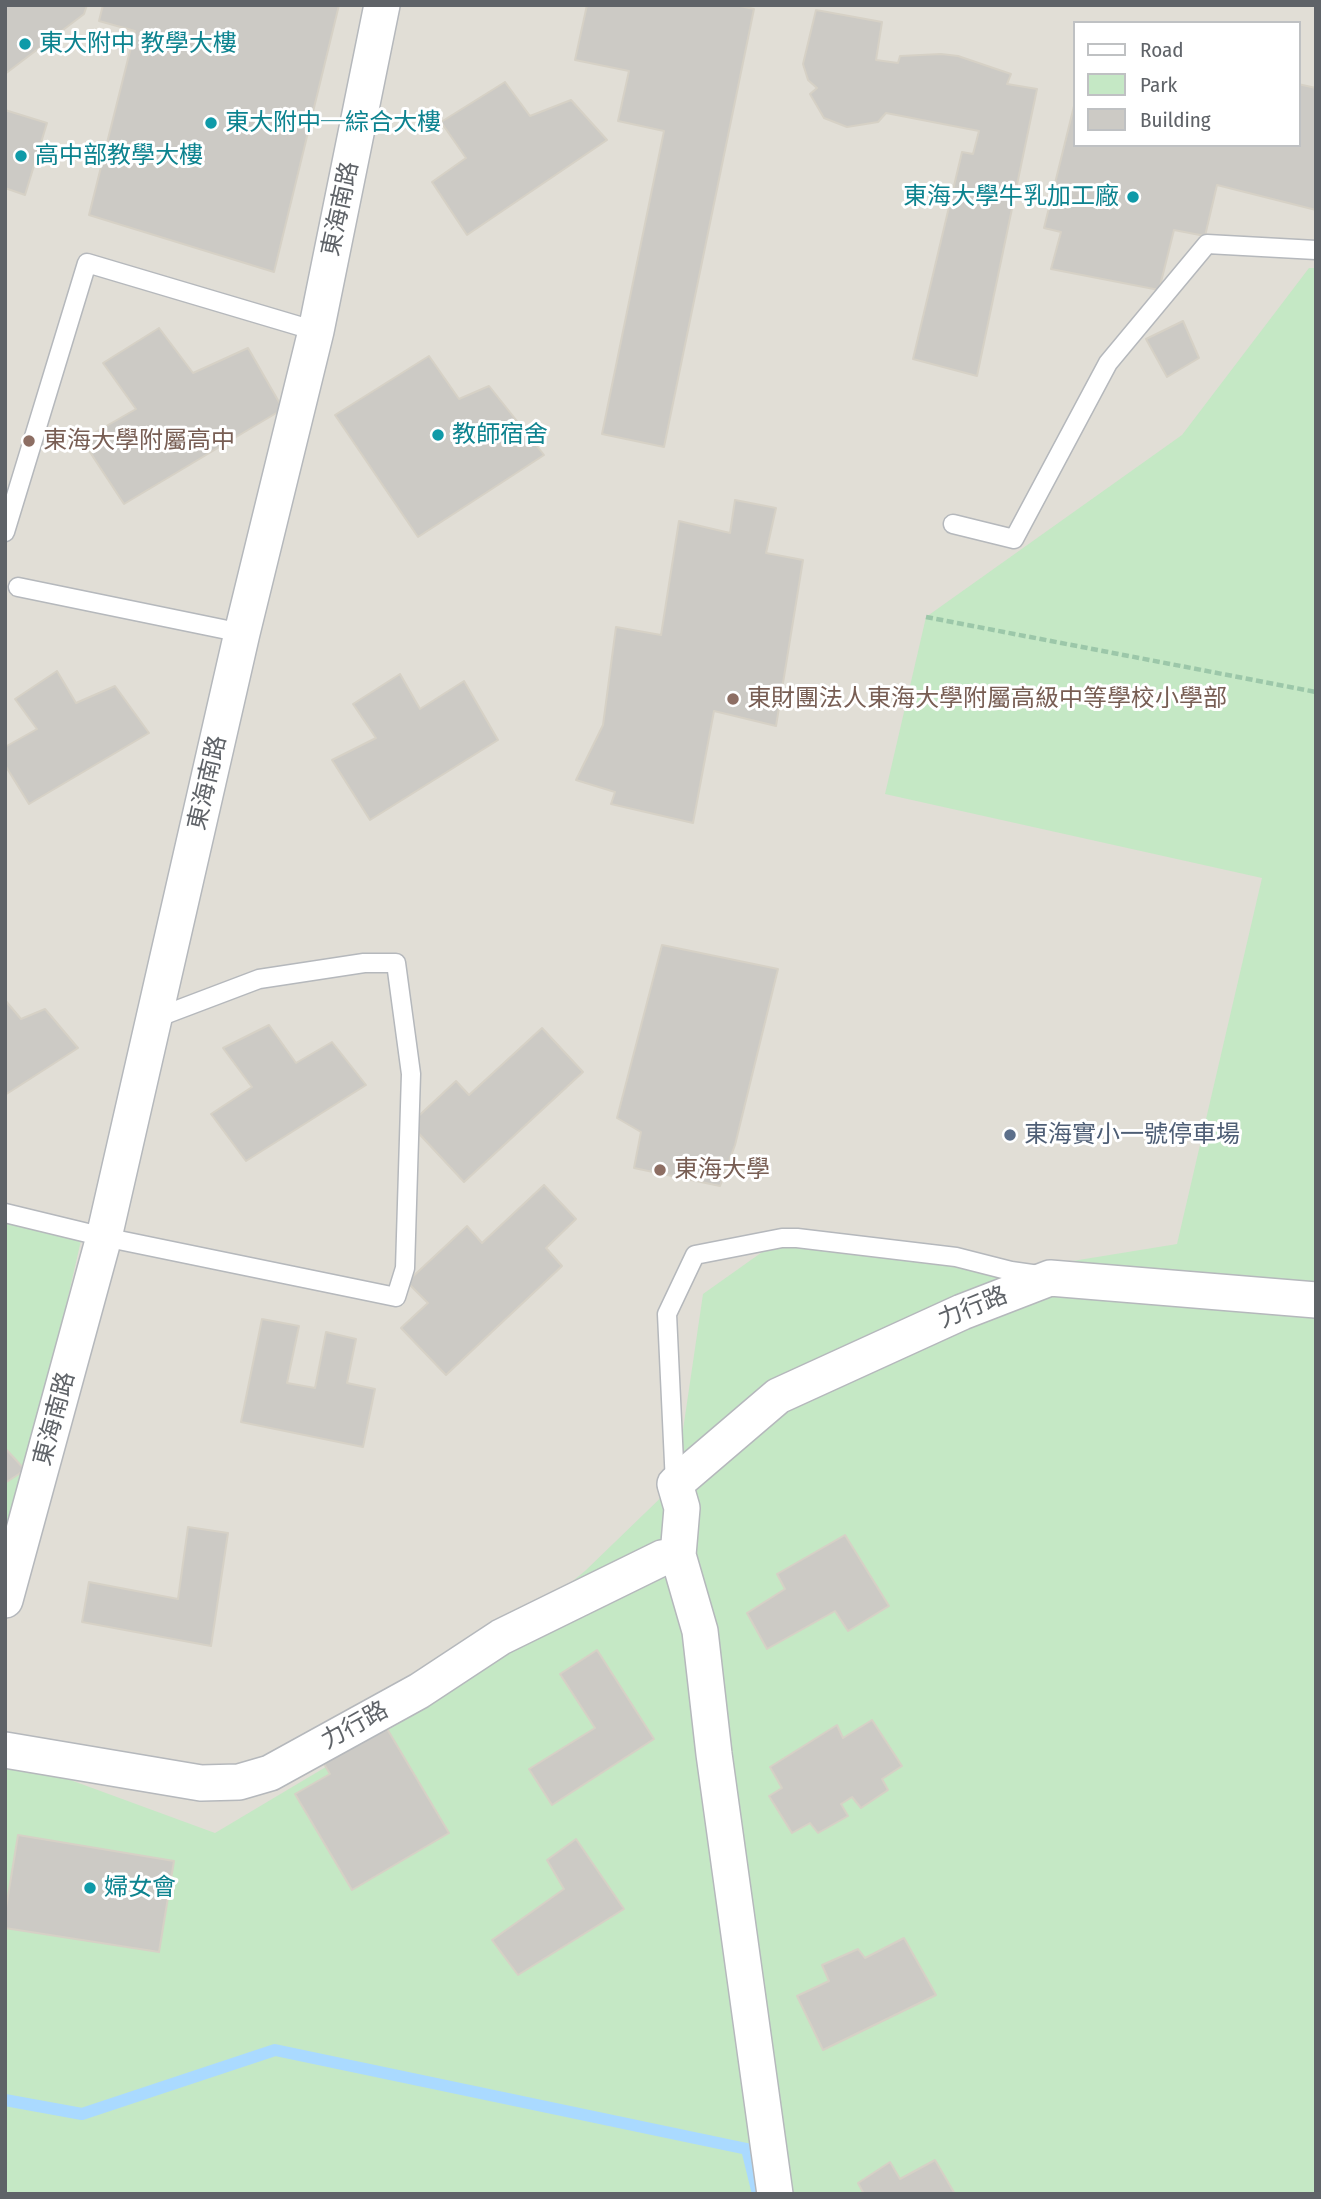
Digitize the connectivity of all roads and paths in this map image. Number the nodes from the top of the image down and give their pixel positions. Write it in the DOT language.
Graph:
graph roads {
  1 [pos="382,5"];
  2 [pos="1316,250"];
  3 [pos="316,331"];
  4 [pos="953,524"];
  5 [pos="5,532"];
  6 [pos="18,587"];
  7 [pos="926,617"];
  8 [pos="242,633"];
  9 [pos="1316,692"];
  10 [pos="156,1018"];
  11 [pos="5,1213"];
  12 [pos="104,1237"];
  13 [pos="1050,1278"];
  14 [pos="1316,1300"];
  15 [pos="675,1484"];
  16 [pos="678,1555"];
  17 [pos="5,1600"];
  18 [pos="5,1750"];
  19 [pos="775,2194"];
  1 -- 3 [label="street, 東海南路"];
  2 -- 4 [label="lane"];
  3 -- 5 [label="lane"];
  3 -- 8 [label="street, 東海南路"];
  6 -- 8 [label="lane"];
  7 -- 9 [label="path"];
  8 -- 10 [label="street, 東海南路"];
  10 -- 12 [label="street, 東海南路"];
  10 -- 12 [label="lane"];
  11 -- 12 [label="lane"];
  12 -- 17 [label="street, 東海南路"];
  13 -- 14 [label="street, 力行路"];
  13 -- 15 [label="street, 力行路"];
  13 -- 15 [label="lane"];
  15 -- 16 [label="street"];
  16 -- 18 [label="street, 力行路"];
  16 -- 19 [label="street"];
}
